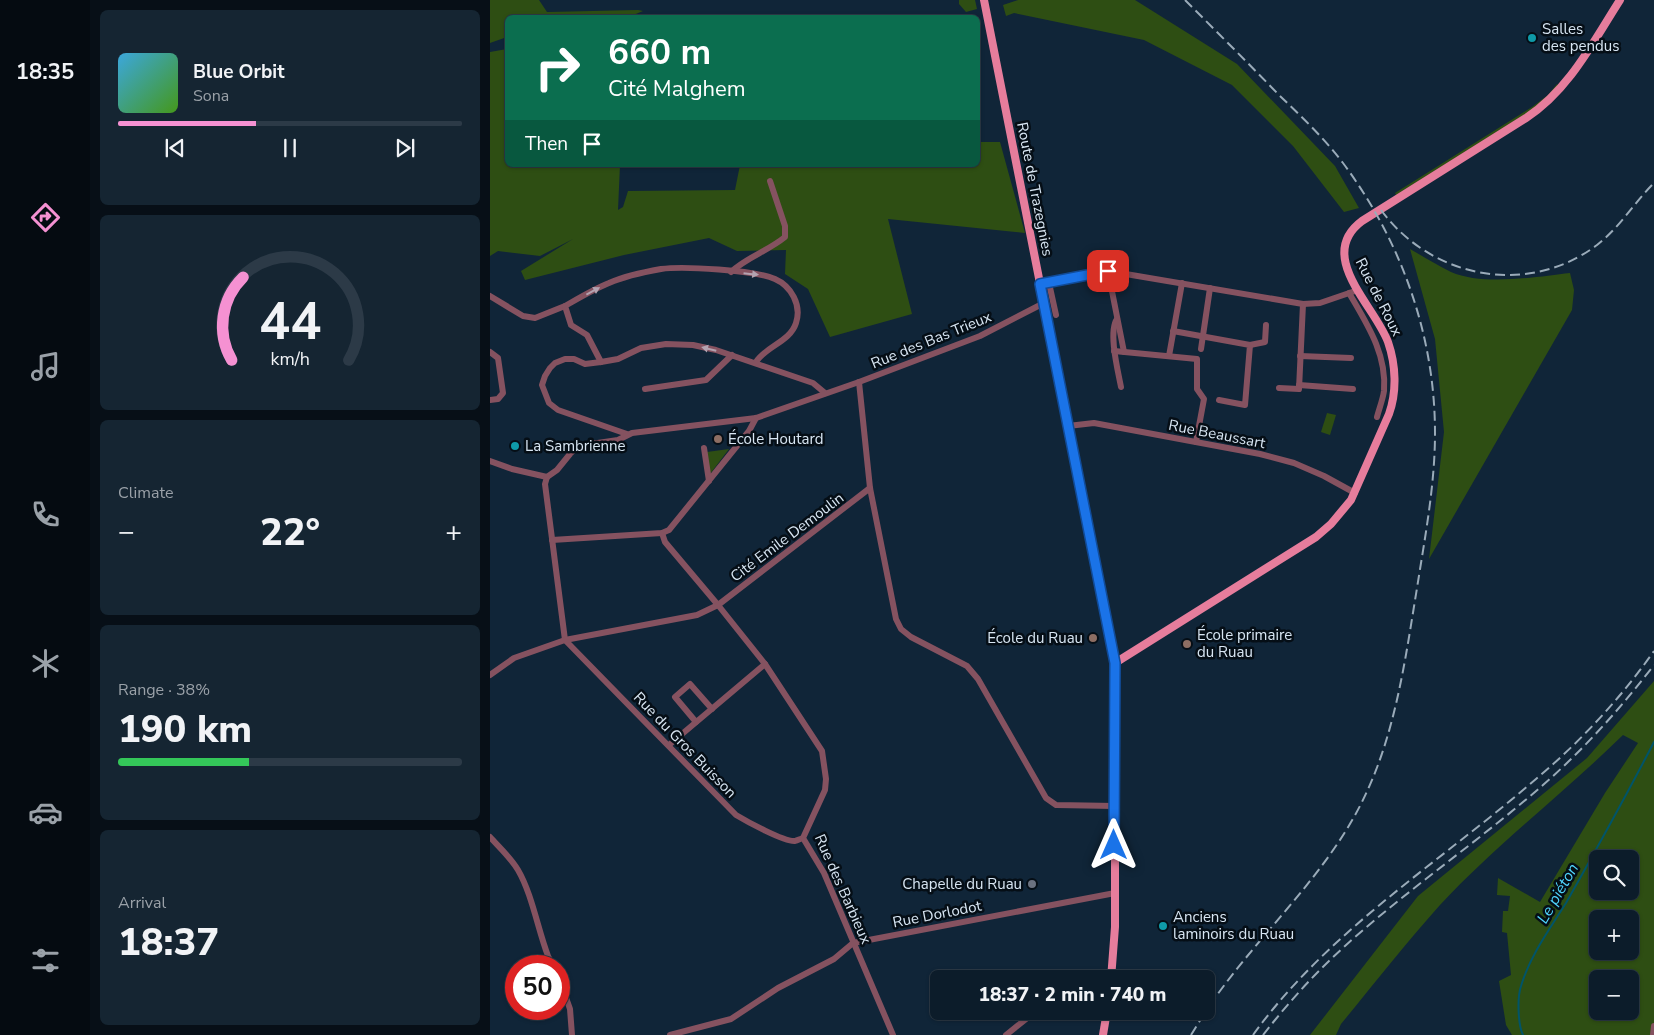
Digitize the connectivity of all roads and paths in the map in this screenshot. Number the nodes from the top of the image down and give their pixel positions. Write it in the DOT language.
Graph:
graph roads {
  1 [pos="984,0"];
  2 [pos="1620,0"];
  3 [pos="770,181"];
  4 [pos="1108,271"];
  5 [pos="731,272"];
  6 [pos="1049,283"];
  7 [pos="1182,283"];
  8 [pos="1040,284"];
  9 [pos="1210,288"];
  10 [pos="1358,290"];
  11 [pos="1349,293"];
  12 [pos="490,296"];
  13 [pos="1044,303"];
  14 [pos="1303,304"];
  15 [pos="565,306"];
  16 [pos="1056,315"];
  17 [pos="1117,319"];
  18 [pos="1266,325"];
  19 [pos="1173,332"];
  20 [pos="1203,336"];
  21 [pos="1250,345"];
  22 [pos="1201,349"];
  23 [pos="1114,351"];
  24 [pos="490,352"];
  25 [pos="1124,352"];
  26 [pos="732,355"];
  27 [pos="1169,356"];
  28 [pos="1300,356"];
  29 [pos="1352,358"];
  30 [pos="600,362"];
  31 [pos="756,362"];
  32 [pos="859,382"];
  33 [pos="1299,386"];
  34 [pos="1121,387"];
  35 [pos="1279,388"];
  36 [pos="645,389"];
  37 [pos="1353,389"];
  38 [pos="825,393"];
  39 [pos="490,400"];
  40 [pos="1219,400"];
  41 [pos="1377,417"];
  42 [pos="756,418"];
  43 [pos="1068,426"];
  44 [pos="627,434"];
  45 [pos="1196,442"];
  46 [pos="704,448"];
  47 [pos="490,461"];
  48 [pos="547,477"];
  49 [pos="708,481"];
  50 [pos="870,488"];
  51 [pos="1355,493"];
  52 [pos="662,533"];
  53 [pos="552,540"];
  54 [pos="718,605"];
  55 [pos="565,640"];
  56 [pos="1115,663"];
  57 [pos="765,664"];
  58 [pos="490,675"];
  59 [pos="712,709"];
  60 [pos="696,722"];
  61 [pos="669,746"];
  62 [pos="1114,806"];
  63 [pos="490,837"];
  64 [pos="803,838"];
  65 [pos="1115,893"];
  66 [pos="853,942"];
  67 [pos="548,955"];
  68 [pos="1111,970"];
  69 [pos="570,1009"];
  70 [pos="1025,1020"];
  71 [pos="1106,1020"];
  72 [pos="1654,1026"];
  73 [pos="572,1035"];
  74 [pos="670,1035"];
  75 [pos="893,1035"];
  76 [pos="1006,1035"];
  77 [pos="1103,1035"];
  78 [pos="1653,1035"];
  1 -- 8 [label="main road, Route de Trazegnies"];
  2 -- 10 [label="main road, Rue de Roux"];
  3 -- 5 [label="street"];
  4 -- 6 [label="street"];
  4 -- 7 [label="street"];
  4 -- 17 [label="street"];
  15 -- 5 [label="street, one-way"];
  5 -- 31 [label="street, one-way"];
  6 -- 8 [label="street"];
  6 -- 16 [label="street"];
  7 -- 9 [label="street"];
  7 -- 19 [label="street"];
  8 -- 13 [label="main road, Route de Trazegnies"];
  9 -- 14 [label="street"];
  9 -- 20 [label="street"];
  10 -- 11 [label="street"];
  10 -- 51 [label="main road, Rue de Roux"];
  11 -- 14 [label="street"];
  11 -- 41 [label="street, Rue de Roux"];
  12 -- 15 [label="street"];
  13 -- 32 [label="street, Rue des Bas Trieux"];
  13 -- 43 [label="main road, Route de Trazegnies"];
  14 -- 28 [label="street"];
  15 -- 30 [label="street"];
  17 -- 23 [label="street"];
  17 -- 25 [label="street"];
  18 -- 21 [label="street"];
  19 -- 20 [label="street"];
  19 -- 27 [label="street"];
  20 -- 21 [label="street"];
  20 -- 22 [label="street"];
  21 -- 40 [label="street"];
  23 -- 25 [label="street"];
  23 -- 34 [label="street"];
  24 -- 39 [label="street"];
  25 -- 27 [label="street"];
  26 -- 30 [label="street, one-way"];
  26 -- 31 [label="street"];
  26 -- 36 [label="street"];
  27 -- 45 [label="street"];
  28 -- 29 [label="street"];
  28 -- 33 [label="street"];
  30 -- 44 [label="street"];
  31 -- 38 [label="street"];
  32 -- 38 [label="street, Rue des Bas Trieux"];
  32 -- 50 [label="street"];
  33 -- 35 [label="street"];
  33 -- 37 [label="street"];
  38 -- 42 [label="street, Rue des Bas Trieux"];
  42 -- 44 [label="street, Rue des Bas Trieux"];
  42 -- 49 [label="street"];
  43 -- 45 [label="street, Rue Beaussart"];
  43 -- 56 [label="main road, Route de Trazegnies"];
  44 -- 48 [label="street"];
  45 -- 51 [label="street, Rue Beaussart"];
  46 -- 49 [label="street"];
  47 -- 48 [label="street"];
  48 -- 53 [label="street"];
  49 -- 52 [label="street"];
  50 -- 54 [label="street, Cité Emile Demoulin"];
  50 -- 62 [label="street"];
  51 -- 56 [label="main road, Rue de Roux"];
  52 -- 53 [label="street"];
  52 -- 54 [label="street, Rue des Barbieux"];
  53 -- 55 [label="street"];
  54 -- 55 [label="street, Cité Emile Demoulin"];
  54 -- 57 [label="street, Rue des Barbieux"];
  55 -- 58 [label="street, Cité Emile Demoulin"];
  55 -- 61 [label="street, Rue du Gros Buisson"];
  56 -- 62 [label="main road, Route de Trazegnies"];
  57 -- 59 [label="street"];
  57 -- 64 [label="street, Rue des Barbieux"];
  59 -- 60 [label="street"];
  59 -- 60 [label="street"];
  60 -- 61 [label="street"];
  61 -- 64 [label="street, Rue du Gros Buisson"];
  62 -- 65 [label="main road, Route de Trazegnies"];
  63 -- 67 [label="street"];
  64 -- 66 [label="street, Rue des Barbieux"];
  65 -- 66 [label="street, Rue Dorlodot"];
  65 -- 68 [label="main road, Route de Trazegnies"];
  66 -- 74 [label="street"];
  66 -- 75 [label="street, Rue des Barbieux"];
  69 -- 73 [label="street"];
  70 -- 76 [label="street"];
  71 -- 77 [label="main road"];
  72 -- 78 [label="street"];
}
